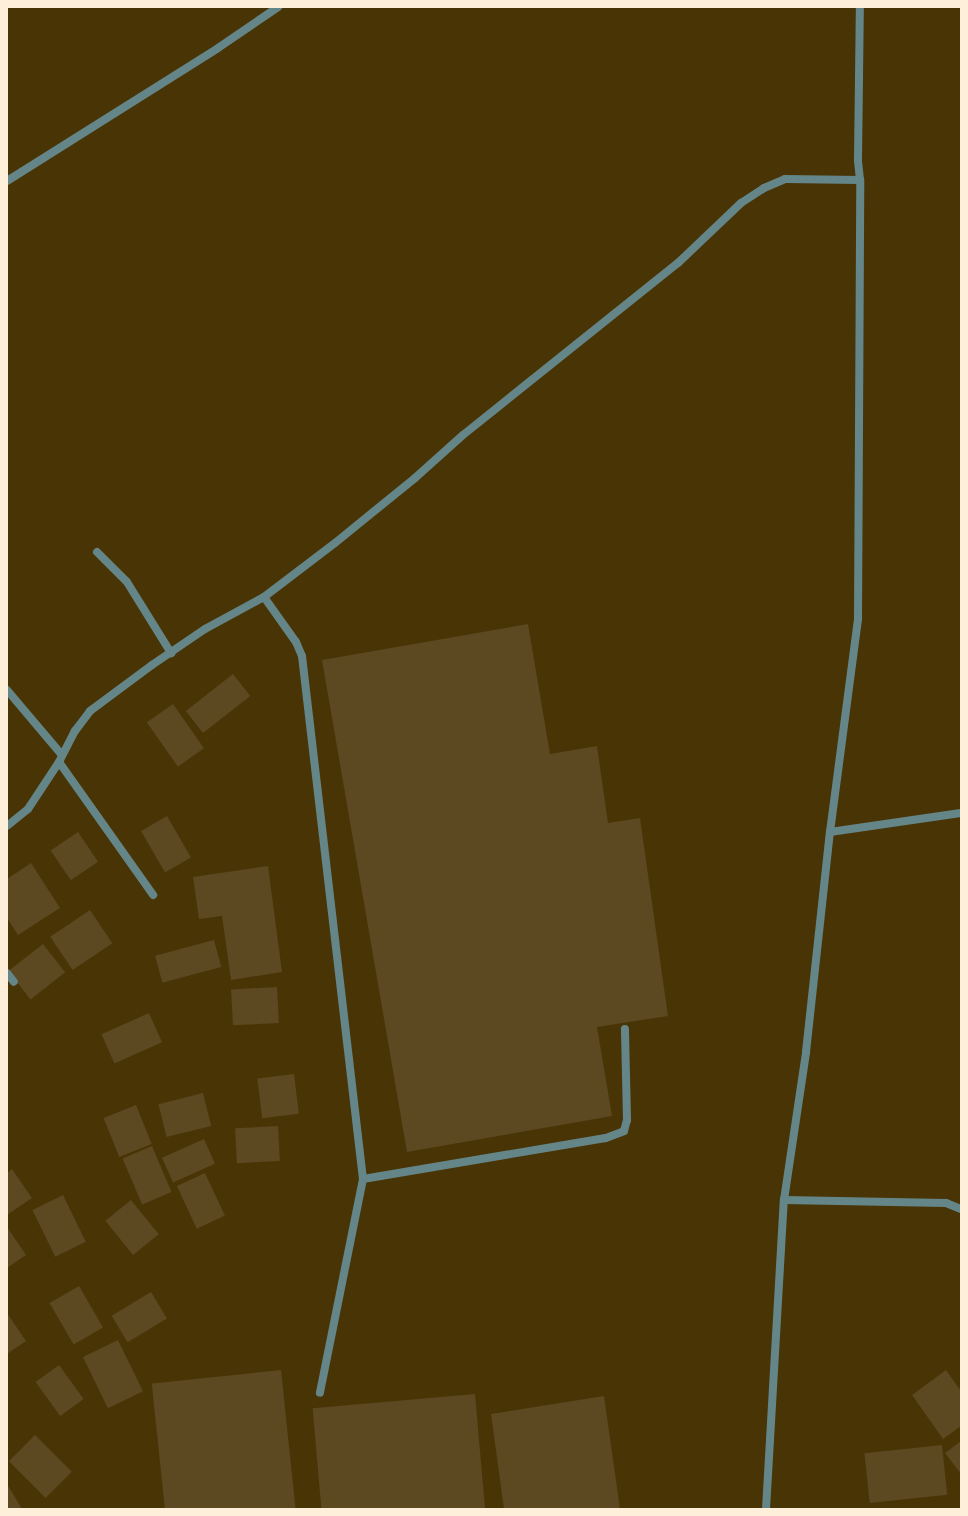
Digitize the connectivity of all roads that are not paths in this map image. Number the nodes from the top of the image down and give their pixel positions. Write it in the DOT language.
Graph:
graph roads {
  1 [pos="278,7"];
  2 [pos="860,7"];
  3 [pos="860,180"];
  4 [pos="7,182"];
  5 [pos="97,552"];
  6 [pos="264,597"];
  7 [pos="171,652"];
  8 [pos="7,690"];
  9 [pos="60,759"];
  10 [pos="961,813"];
  11 [pos="7,826"];
  12 [pos="830,832"];
  13 [pos="153,895"];
  14 [pos="7,973"];
  15 [pos="14,982"];
  16 [pos="625,1029"];
  17 [pos="363,1179"];
  18 [pos="784,1200"];
  19 [pos="961,1208"];
  20 [pos="320,1393"];
  21 [pos="766,1509"];
  1 -- 4 [label="street"];
  2 -- 3 [label="street"];
  3 -- 6 [label="street"];
  3 -- 12 [label="street"];
  5 -- 7 [label="street"];
  6 -- 7 [label="street"];
  6 -- 17 [label="street"];
  7 -- 9 [label="street"];
  8 -- 9 [label="street"];
  9 -- 11 [label="street"];
  9 -- 13 [label="street"];
  10 -- 12 [label="street"];
  12 -- 18 [label="street"];
  14 -- 15 [label="street"];
  16 -- 17 [label="street"];
  17 -- 20 [label="street"];
  18 -- 19 [label="street"];
  18 -- 21 [label="street"];
}
